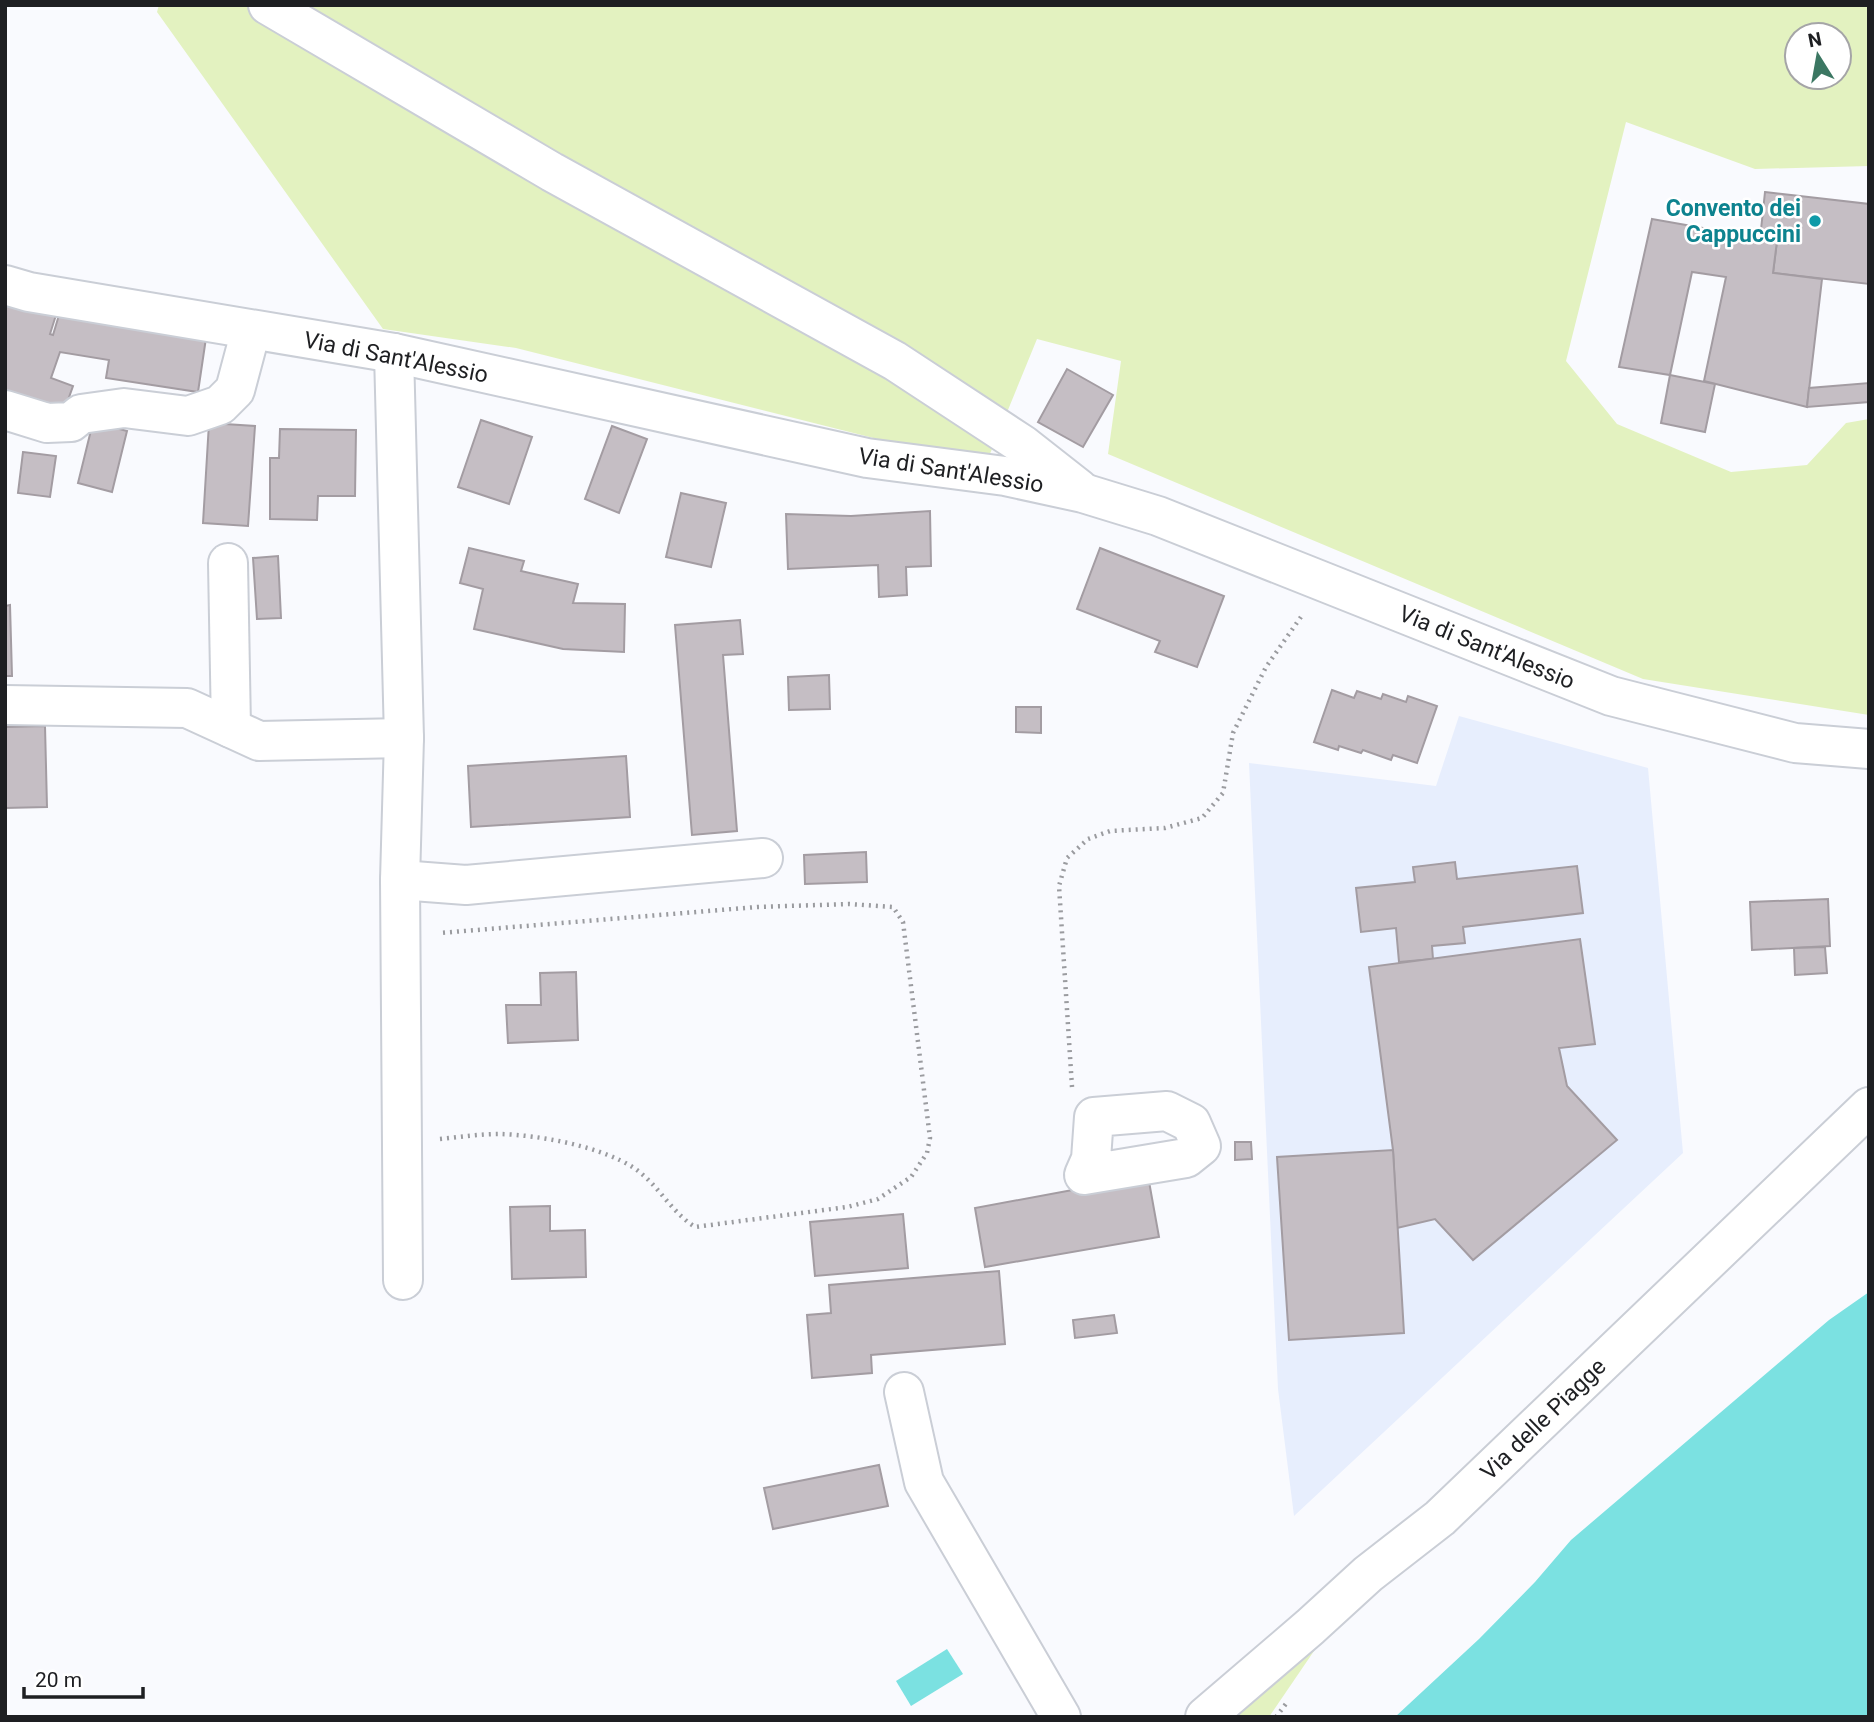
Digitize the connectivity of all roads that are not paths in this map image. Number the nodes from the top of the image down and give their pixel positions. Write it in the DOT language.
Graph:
graph roads {
  1 [pos="268,5"];
  2 [pos="5,285"];
  3 [pos="251,330"];
  4 [pos="394,353"];
  5 [pos="5,410"];
  6 [pos="1083,493"];
  7 [pos="228,563"];
  8 [pos="5,705"];
  9 [pos="231,728"];
  10 [pos="404,738"];
  11 [pos="1869,749"];
  12 [pos="763,858"];
  13 [pos="400,880"];
  14 [pos="1869,1107"];
  15 [pos="403,1280"];
  16 [pos="904,1392"];
  17 [pos="1061,1717"];
  18 [pos="1205,1717"];
  1 -- 6 [label="street"];
  2 -- 3 [label="street, Via di Sant'Alessio"];
  3 -- 4 [label="street, Via di Sant'Alessio"];
  3 -- 5 [label="street"];
  4 -- 6 [label="street, Via di Sant'Alessio"];
  4 -- 10 [label="street"];
  6 -- 11 [label="street, Via di Sant'Alessio"];
  7 -- 9 [label="street"];
  8 -- 9 [label="street"];
  9 -- 10 [label="street"];
  10 -- 13 [label="street"];
  12 -- 13 [label="street"];
  13 -- 15 [label="street"];
  14 -- 18 [label="street, Via delle Piagge"];
  16 -- 17 [label="street"];
}
